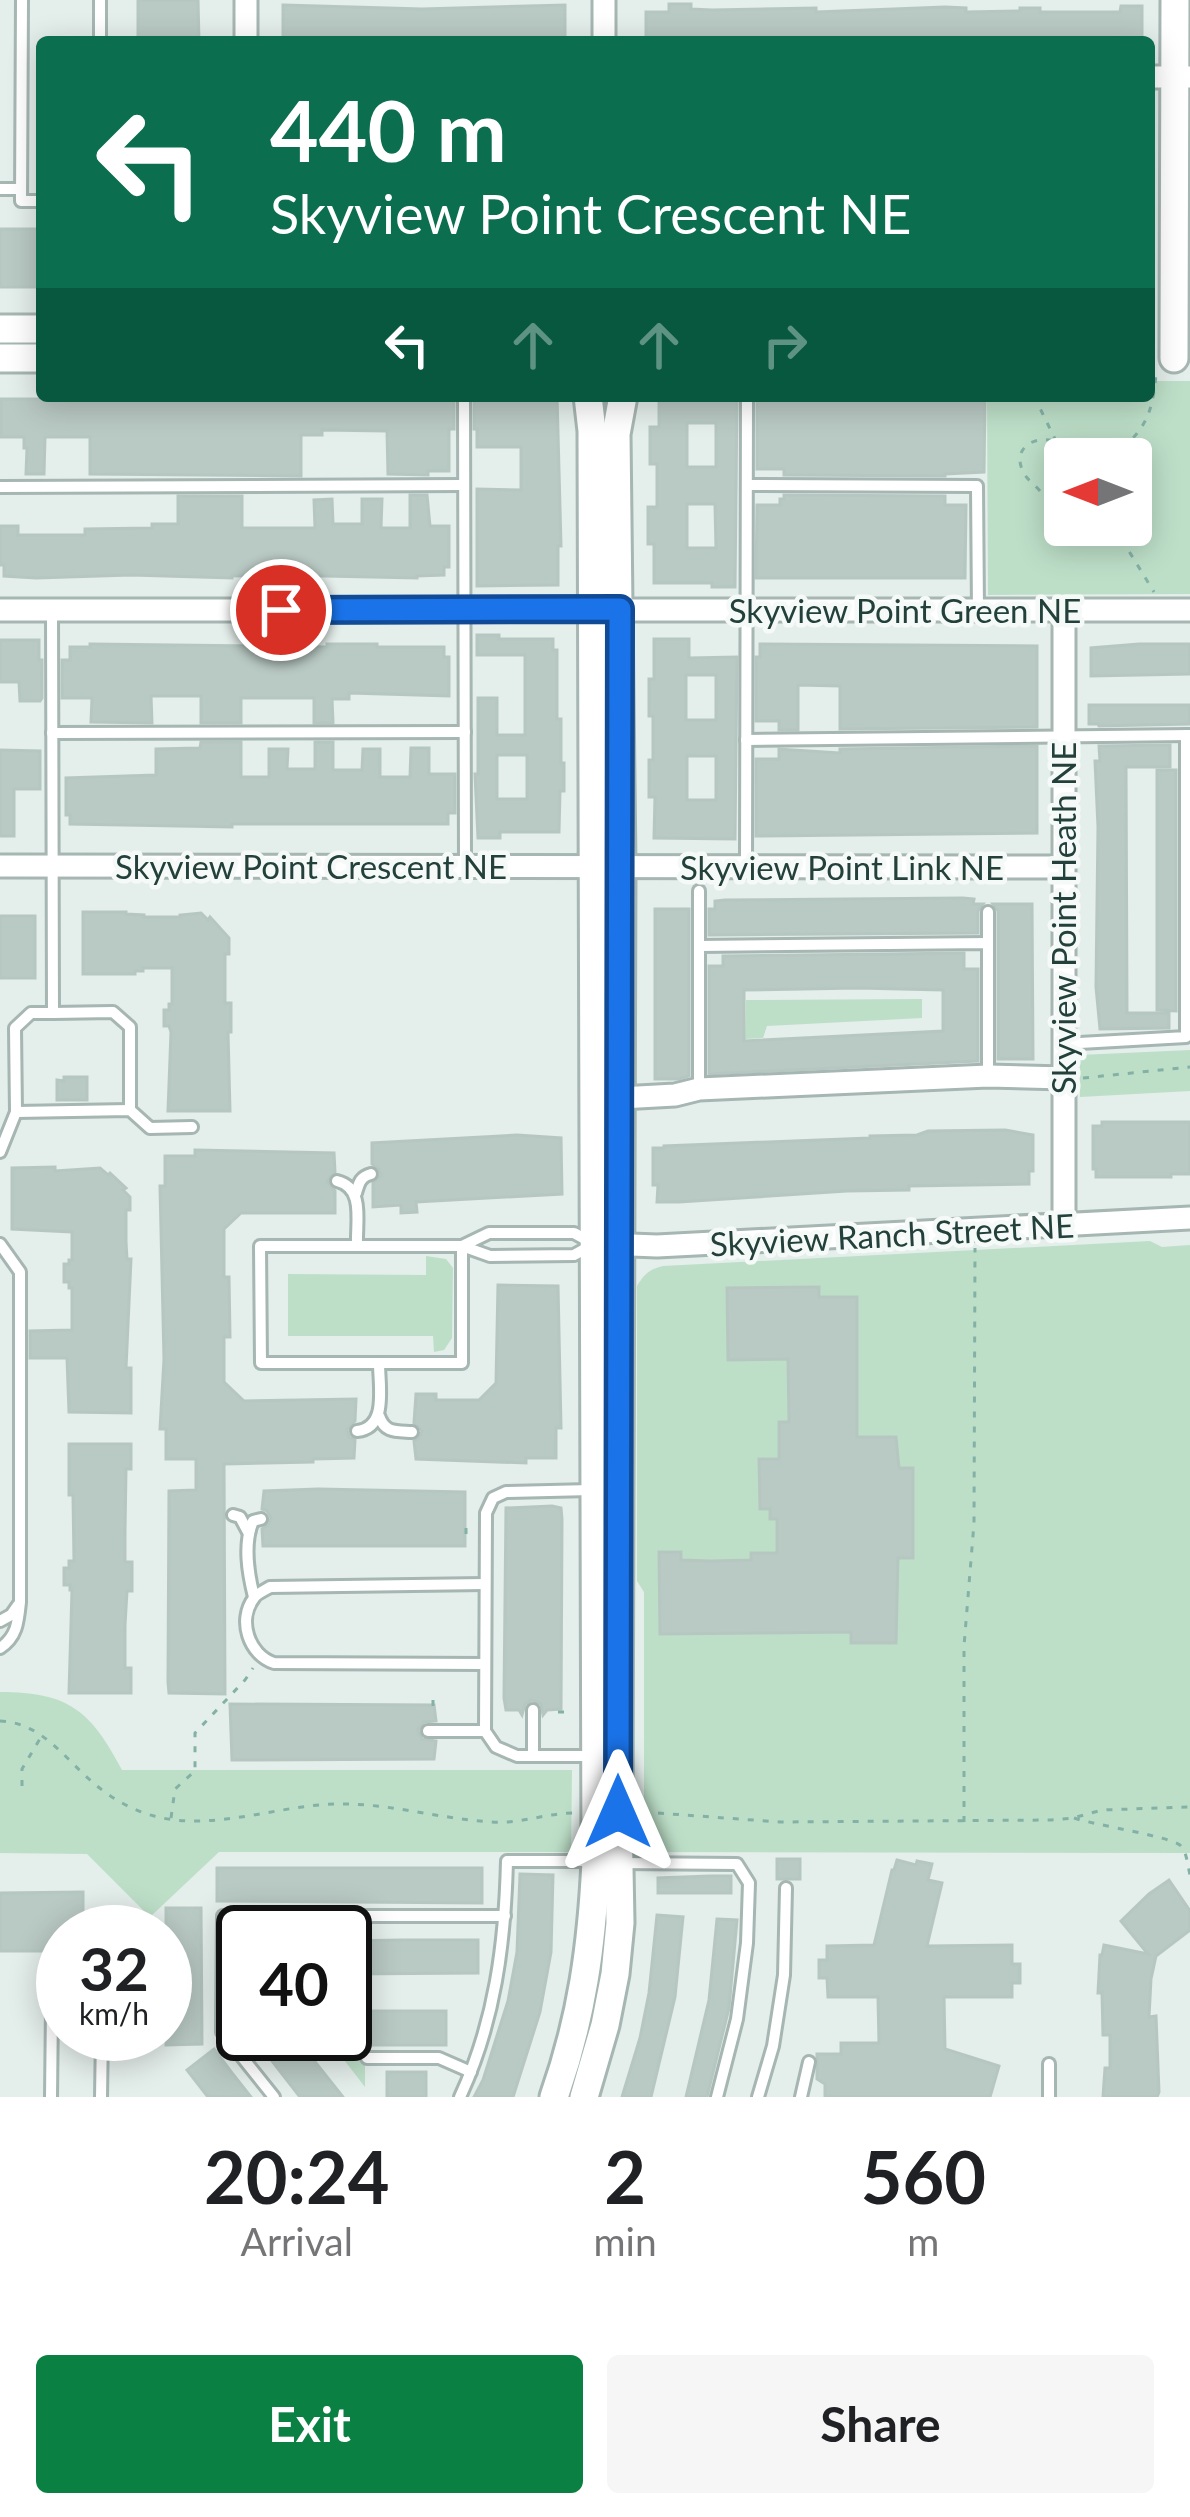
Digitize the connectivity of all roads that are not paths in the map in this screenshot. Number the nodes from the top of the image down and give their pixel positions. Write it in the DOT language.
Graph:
graph roads {
  1 [pos="22,0"];
  2 [pos="100,0"];
  3 [pos="245,0"];
  4 [pos="604,0"];
  5 [pos="1175,0"];
  6 [pos="100,36"];
  7 [pos="246,36"];
  8 [pos="604,36"];
  9 [pos="1171,77"];
  10 [pos="0,189"];
  11 [pos="21,189"];
  12 [pos="36,201"];
  13 [pos="0,329"];
  14 [pos="36,329"];
  15 [pos="1169,348"];
  16 [pos="0,358"];
  17 [pos="36,358"];
  18 [pos="464,402"];
  19 [pos="589,402"];
  20 [pos="622,402"];
  21 [pos="747,402"];
  22 [pos="464,484"];
  23 [pos="747,485"];
  24 [pos="0,487"];
  25 [pos="465,609"];
  26 [pos="606,609"];
  27 [pos="0,610"];
  28 [pos="52,610"];
  29 [pos="747,610"];
  30 [pos="978,610"];
  31 [pos="1064,610"];
  32 [pos="1190,610"];
  33 [pos="465,732"];
  34 [pos="52,733"];
  35 [pos="1188,735"];
  36 [pos="1063,736"];
  37 [pos="746,740"];
  38 [pos="0,866"];
  39 [pos="52,866"];
  40 [pos="465,866"];
  41 [pos="607,866"];
  42 [pos="746,867"];
  43 [pos="1062,867"];
  44 [pos="699,891"];
  45 [pos="988,913"];
  46 [pos="988,943"];
  47 [pos="699,946"];
  48 [pos="53,1013"];
  49 [pos="1062,1044"];
  50 [pos="988,1076"];
  51 [pos="1064,1078"];
  52 [pos="699,1089"];
  53 [pos="620,1098"];
  54 [pos="130,1110"];
  55 [pos="16,1112"];
  56 [pos="192,1127"];
  57 [pos="0,1151"];
  58 [pos="371,1174"];
  59 [pos="337,1181"];
  60 [pos="356,1193"];
  61 [pos="1190,1218"];
  62 [pos="1064,1225"];
  63 [pos="0,1244"];
  64 [pos="607,1244"];
  65 [pos="357,1246"];
  66 [pos="462,1246"];
  67 [pos="379,1363"];
  68 [pos="379,1416"];
  69 [pos="357,1431"];
  70 [pos="412,1432"];
  71 [pos="595,1490"];
  72 [pos="233,1515"];
  73 [pos="261,1519"];
  74 [pos="248,1532"];
  75 [pos="485,1584"];
  76 [pos="254,1597"];
  77 [pos="20,1602"];
  78 [pos="0,1621"];
  79 [pos="0,1648"];
  80 [pos="485,1664"];
  81 [pos="533,1710"];
  82 [pos="428,1731"];
  83 [pos="485,1731"];
  84 [pos="533,1756"];
  85 [pos="596,1756"];
  86 [pos="596,1861"];
  87 [pos="786,1888"];
  88 [pos="505,1916"];
  89 [pos="372,2058"];
  90 [pos="51,2061"];
  91 [pos="102,2061"];
  92 [pos="809,2062"];
  93 [pos="1049,2064"];
  94 [pos="471,2072"];
  95 [pos="51,2097"];
  96 [pos="101,2097"];
  97 [pos="274,2097"];
  98 [pos="460,2097"];
  99 [pos="554,2097"];
  100 [pos="584,2097"];
  101 [pos="717,2097"];
  102 [pos="758,2097"];
  103 [pos="801,2097"];
  104 [pos="1049,2097"];
  1 -- 11 [label="lane"];
  2 -- 6 [label="lane"];
  3 -- 7 [label="street"];
  4 -- 8 [label="street"];
  5 -- 9 [label="street"];
  9 -- 15 [label="street"];
  10 -- 11 [label="lane"];
  11 -- 12 [label="lane"];
  13 -- 14 [label="street"];
  16 -- 17 [label="street"];
  18 -- 22 [label="lane"];
  19 -- 26 [label="street"];
  20 -- 26 [label="street"];
  21 -- 23 [label="lane"];
  22 -- 24 [label="lane"];
  22 -- 25 [label="lane"];
  23 -- 29 [label="lane"];
  23 -- 30 [label="lane"];
  25 -- 26 [label="street"];
  25 -- 28 [label="street"];
  25 -- 33 [label="lane"];
  26 -- 29 [label="street, Skyview Point Green NE"];
  26 -- 41 [label="street"];
  27 -- 28 [label="street"];
  28 -- 34 [label="lane"];
  29 -- 30 [label="street, Skyview Point Green NE"];
  29 -- 37 [label="lane"];
  30 -- 31 [label="street, Skyview Point Green NE"];
  31 -- 32 [label="street, Skyview Point Green NE"];
  31 -- 36 [label="street, Skyview Point Heath NE"];
  33 -- 34 [label="lane"];
  33 -- 40 [label="lane"];
  34 -- 39 [label="lane"];
  35 -- 36 [label="lane"];
  35 -- 49 [label="lane"];
  36 -- 37 [label="lane"];
  36 -- 43 [label="street, Skyview Point Heath NE"];
  37 -- 42 [label="lane"];
  38 -- 39 [label="street, Skyview Point Crescent NE"];
  39 -- 40 [label="street, Skyview Point Crescent NE"];
  39 -- 48 [label="lane"];
  40 -- 41 [label="street, Skyview Point Crescent NE"];
  41 -- 42 [label="street, Skyview Point Link NE"];
  41 -- 53 [label="street"];
  41 -- 64 [label="street"];
  42 -- 43 [label="street, Skyview Point Link NE"];
  43 -- 49 [label="street, Skyview Point Heath NE"];
  44 -- 47 [label="lane"];
  45 -- 46 [label="lane"];
  46 -- 47 [label="lane"];
  46 -- 50 [label="lane"];
  47 -- 52 [label="lane"];
  48 -- 54 [label="lane"];
  48 -- 55 [label="lane"];
  49 -- 51 [label="street, Skyview Point Heath NE"];
  50 -- 51 [label="street"];
  50 -- 52 [label="street"];
  51 -- 62 [label="street, Skyview Point Heath NE"];
  52 -- 53 [label="street"];
  53 -- 64 [label="street"];
  54 -- 55 [label="lane"];
  54 -- 56 [label="lane"];
  55 -- 57 [label="lane"];
  58 -- 60 [label="lane"];
  59 -- 60 [label="lane"];
  60 -- 65 [label="lane"];
  61 -- 62 [label="street, Skyview Ranch Street NE"];
  62 -- 64 [label="street, Skyview Ranch Street NE"];
  63 -- 77 [label="lane"];
  64 -- 66 [label="lane"];
  64 -- 66 [label="lane"];
  64 -- 71 [label="street"];
  64 -- 86 [label="street"];
  65 -- 66 [label="lane"];
  65 -- 67 [label="lane"];
  66 -- 67 [label="lane"];
  67 -- 68 [label="lane"];
  68 -- 69 [label="lane"];
  68 -- 70 [label="lane"];
  71 -- 75 [label="lane"];
  71 -- 85 [label="street"];
  72 -- 74 [label="lane"];
  73 -- 74 [label="lane"];
  74 -- 76 [label="lane"];
  75 -- 76 [label="lane"];
  75 -- 80 [label="lane"];
  76 -- 80 [label="lane"];
  77 -- 78 [label="lane"];
  77 -- 79 [label="lane"];
  80 -- 83 [label="lane"];
  81 -- 84 [label="lane"];
  82 -- 83 [label="lane"];
  83 -- 84 [label="lane"];
  84 -- 85 [label="lane"];
  85 -- 86 [label="street"];
  86 -- 88 [label="lane"];
  86 -- 99 [label="street"];
  86 -- 100 [label="street"];
  86 -- 101 [label="lane"];
  87 -- 102 [label="lane"];
  88 -- 94 [label="lane"];
  88 -- 97 [label="lane"];
  89 -- 94 [label="lane"];
  90 -- 95 [label="lane"];
  91 -- 96 [label="lane"];
  92 -- 103 [label="lane"];
  93 -- 104 [label="lane"];
  94 -- 98 [label="lane"];
}
